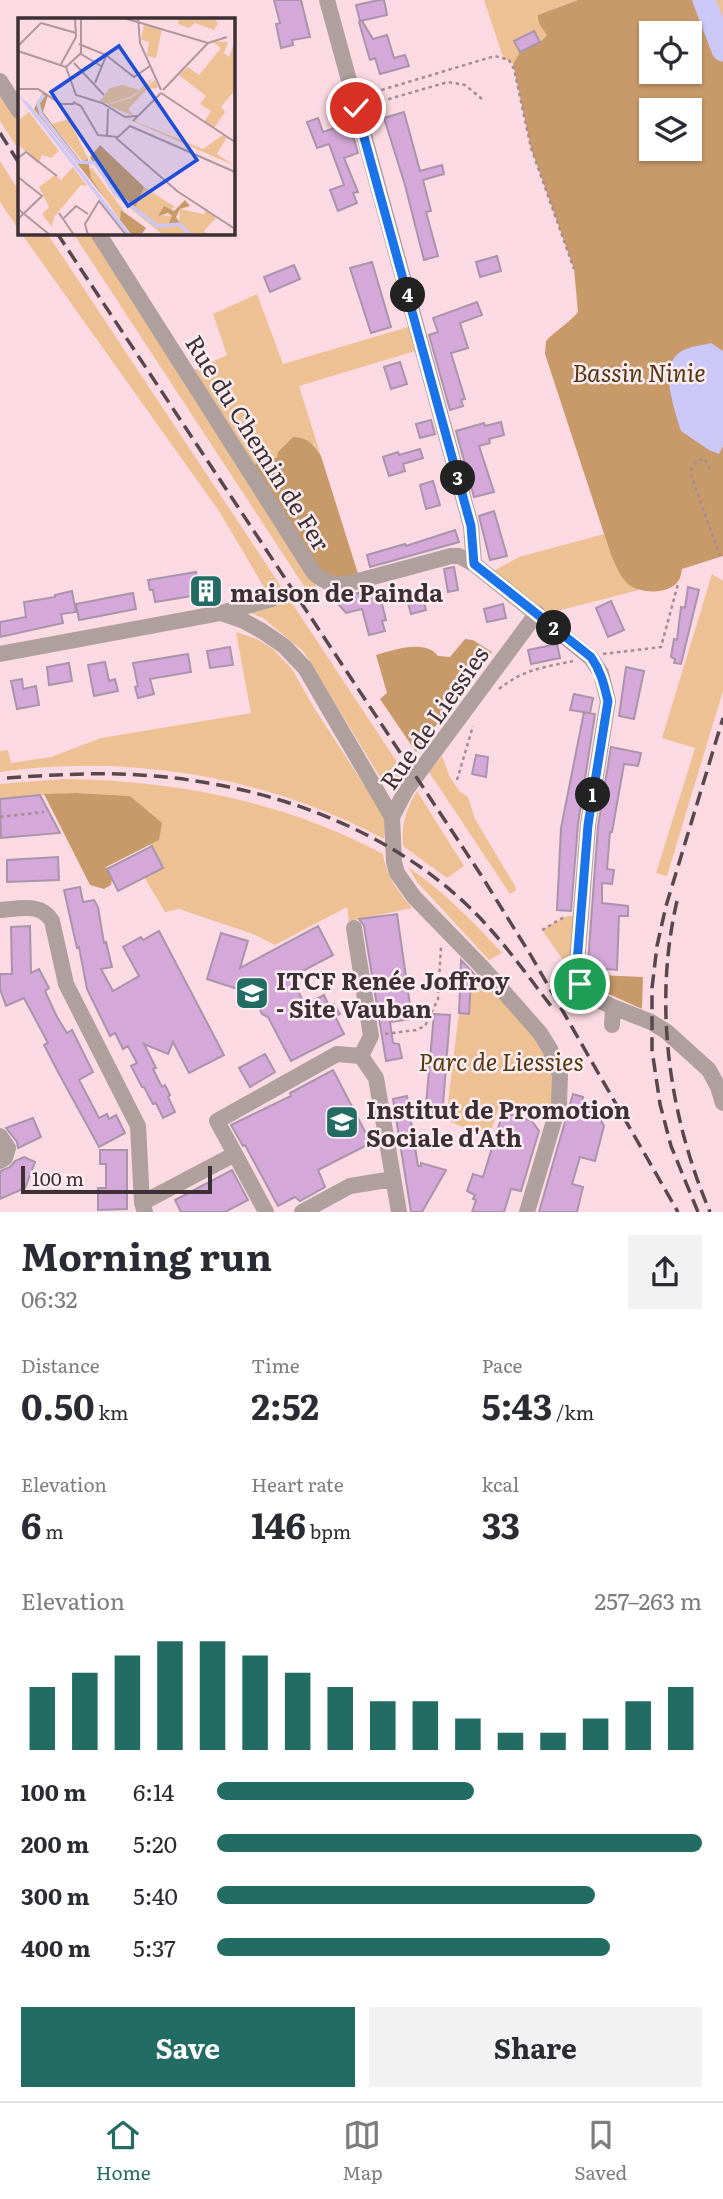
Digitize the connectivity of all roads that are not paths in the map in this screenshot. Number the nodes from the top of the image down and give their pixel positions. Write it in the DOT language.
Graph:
graph roads {
  1 [pos="327,0"];
  2 [pos="0,81"];
  3 [pos="18,109"];
  4 [pos="99,234"];
  5 [pos="474,564"];
  6 [pos="272,599"];
  7 [pos="221,613"];
  8 [pos="537,613"];
  9 [pos="0,654"];
  10 [pos="392,817"];
  11 [pos="0,910"];
  12 [pos="354,928"];
  13 [pos="613,1007"];
  14 [pos="612,1025"];
  15 [pos="361,1056"];
  16 [pos="723,1103"];
  17 [pos="0,1136"];
  18 [pos="235,1154"];
  19 [pos="0,1161"];
  20 [pos="393,1179"];
  21 [pos="144,1208"];
  22 [pos="266,1212"];
  23 [pos="302,1212"];
  24 [pos="399,1212"];
  25 [pos="527,1212"];
  1 -- 5 [label="street"];
  2 -- 3 [label="street"];
  4 -- 5 [label="street, Rue du Chemin de Fer"];
  5 -- 8 [label="street, Rue du Chemin de Fer"];
  6 -- 7 [label="street"];
  7 -- 9 [label="street"];
  7 -- 10 [label="street"];
  8 -- 10 [label="street, Rue de Liessies"];
  8 -- 13 [label="street, Rue du Chemin de Fer"];
  10 -- 25 [label="street, Rue de Liessies"];
  11 -- 21 [label="street"];
  12 -- 15 [label="street"];
  13 -- 14 [label="street"];
  13 -- 16 [label="street"];
  15 -- 18 [label="street"];
  15 -- 20 [label="street"];
  17 -- 19 [label="street"];
  18 -- 21 [label="street"];
  18 -- 22 [label="street"];
  20 -- 23 [label="street"];
  20 -- 24 [label="street"];
}
